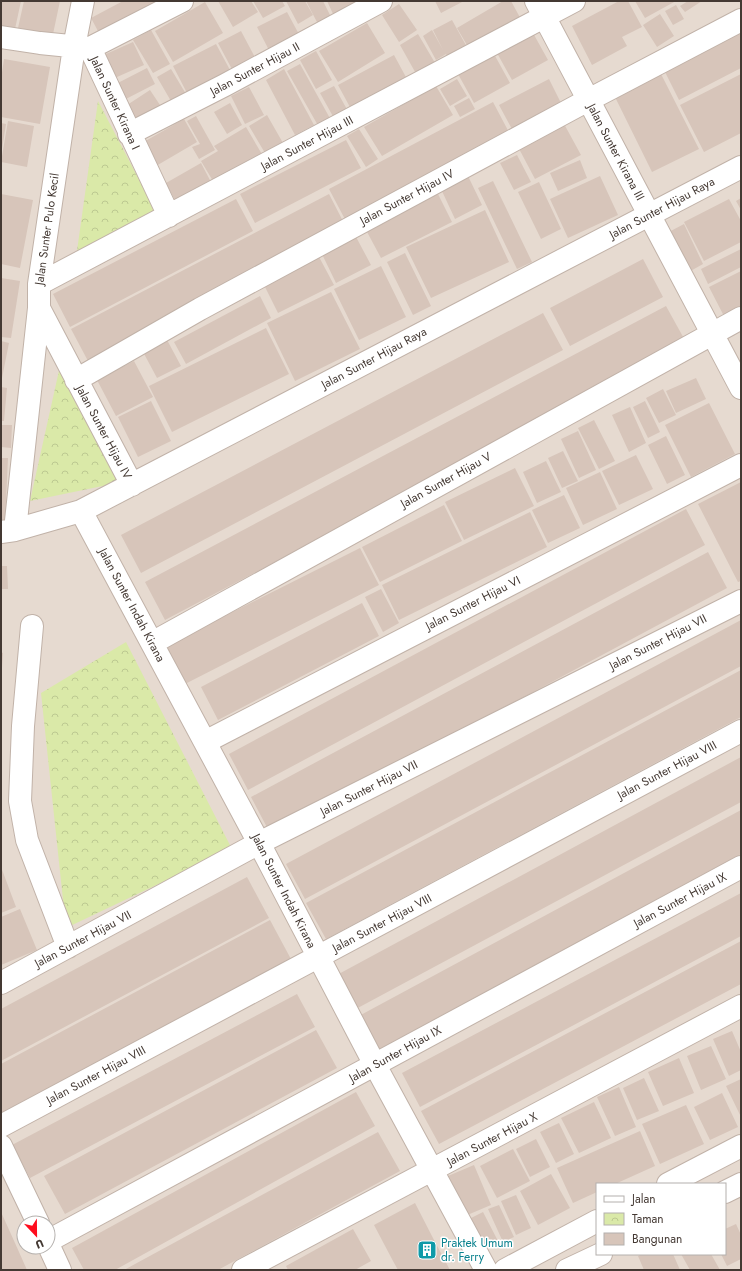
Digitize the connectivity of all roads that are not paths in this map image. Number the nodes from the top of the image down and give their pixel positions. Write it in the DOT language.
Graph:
graph roads {
  1 [pos="83,1"];
  2 [pos="182,1"];
  3 [pos="381,1"];
  4 [pos="574,1"];
  5 [pos="540,9"];
  6 [pos="741,20"];
  7 [pos="1,37"];
  8 [pos="82,48"];
  9 [pos="589,100"];
  10 [pos="129,134"];
  11 [pos="741,167"];
  12 [pos="650,214"];
  13 [pos="169,216"];
  14 [pos="39,284"];
  15 [pos="39,308"];
  16 [pos="741,318"];
  17 [pos="712,333"];
  18 [pos="76,380"];
  19 [pos="741,388"];
  20 [pos="741,465"];
  21 [pos="132,484"];
  22 [pos="81,511"];
  23 [pos="8,531"];
  24 [pos="741,601"];
  25 [pos="32,626"];
  26 [pos="152,643"];
  27 [pos="741,731"];
  28 [pos="205,742"];
  29 [pos="259,843"];
  30 [pos="741,867"];
  31 [pos="68,947"];
  32 [pos="318,956"];
  33 [pos="1,983"];
  34 [pos="741,1006"];
  35 [pos="375,1065"];
  36 [pos="1,1126"];
  37 [pos="1,1146"];
  38 [pos="741,1146"];
  39 [pos="432,1170"];
  40 [pos="670,1183"];
  41 [pos="741,1184"];
  42 [pos="726,1192"];
  43 [pos="34,1215"];
  44 [pos="596,1223"];
  45 [pos="56,1237"];
  46 [pos="53,1255"];
  47 [pos="599,1255"];
  48 [pos="60,1270"];
  49 [pos="243,1270"];
  50 [pos="486,1270"];
  51 [pos="505,1270"];
  52 [pos="567,1270"];
  1 -- 8 [label="street, Jalan Sunter Pulo Kecil"];
  2 -- 8 [label="street"];
  3 -- 10 [label="street, Jalan Sunter Hijau II"];
  4 -- 5 [label="street, Jalan Sunter Hijau III"];
  5 -- 9 [label="street, Jalan Sunter Kirana III"];
  5 -- 13 [label="street, Jalan Sunter Hijau III"];
  6 -- 9 [label="street, Jalan Sunter Hijau IV"];
  7 -- 8 [label="street"];
  8 -- 10 [label="street, Jalan Sunter Kirana I"];
  8 -- 14 [label="street, Jalan Sunter Pulo Kecil"];
  9 -- 12 [label="street, Jalan Sunter Kirana III"];
  9 -- 18 [label="street, Jalan Sunter Hijau IV"];
  10 -- 13 [label="street, Jalan Sunter Kirana I"];
  11 -- 12 [label="street, Jalan Sunter Hijau Raya"];
  12 -- 17 [label="street, Jalan Sunter Kirana III"];
  12 -- 21 [label="street, Jalan Sunter Hijau Raya"];
  13 -- 14 [label="street, Jalan Sunter Hijau III"];
  14 -- 15 [label="street, Jalan Sunter Pulo Kecil"];
  15 -- 18 [label="street, Jalan Sunter Hijau IV"];
  15 -- 23 [label="street, Jalan Sunter Pulo Kecil"];
  16 -- 17 [label="street, Jalan Sunter Hijau V"];
  17 -- 19 [label="street, Jalan Sunter Kirana III"];
  17 -- 26 [label="street, Jalan Sunter Hijau V"];
  18 -- 21 [label="street, Jalan Sunter Hijau IV"];
  20 -- 28 [label="street, Jalan Sunter Hijau VI"];
  21 -- 22 [label="street, Jalan Sunter Hijau Raya"];
  22 -- 23 [label="street, Jalan Sunter Hijau Raya"];
  22 -- 26 [label="street, Jalan Sunter Indah Kirana"];
  24 -- 29 [label="street, Jalan Sunter Hijau VII"];
  25 -- 31 [label="street"];
  26 -- 28 [label="street, Jalan Sunter Indah Kirana"];
  27 -- 32 [label="street, Jalan Sunter Hijau VIII"];
  28 -- 29 [label="street, Jalan Sunter Indah Kirana"];
  29 -- 31 [label="street, Jalan Sunter Hijau VII"];
  29 -- 32 [label="street, Jalan Sunter Indah Kirana"];
  30 -- 35 [label="street, Jalan Sunter Hijau IX"];
  31 -- 33 [label="street, Jalan Sunter Hijau VII"];
  32 -- 35 [label="street, Jalan Sunter Indah Kirana"];
  32 -- 36 [label="street, Jalan Sunter Hijau VIII"];
  34 -- 39 [label="street, Jalan Sunter Hijau X"];
  35 -- 39 [label="street, Jalan Sunter Indah Kirana"];
  35 -- 45 [label="street, Jalan Sunter Hijau IX"];
  37 -- 43 [label="street"];
  38 -- 40 [label="street"];
  39 -- 49 [label="street, Jalan Sunter Hijau X"];
  39 -- 50 [label="street, Jalan Sunter Indah Kirana"];
  41 -- 42 [label="street"];
  44 -- 51 [label="street"];
  46 -- 48 [label="street"];
  47 -- 52 [label="street"];
}
